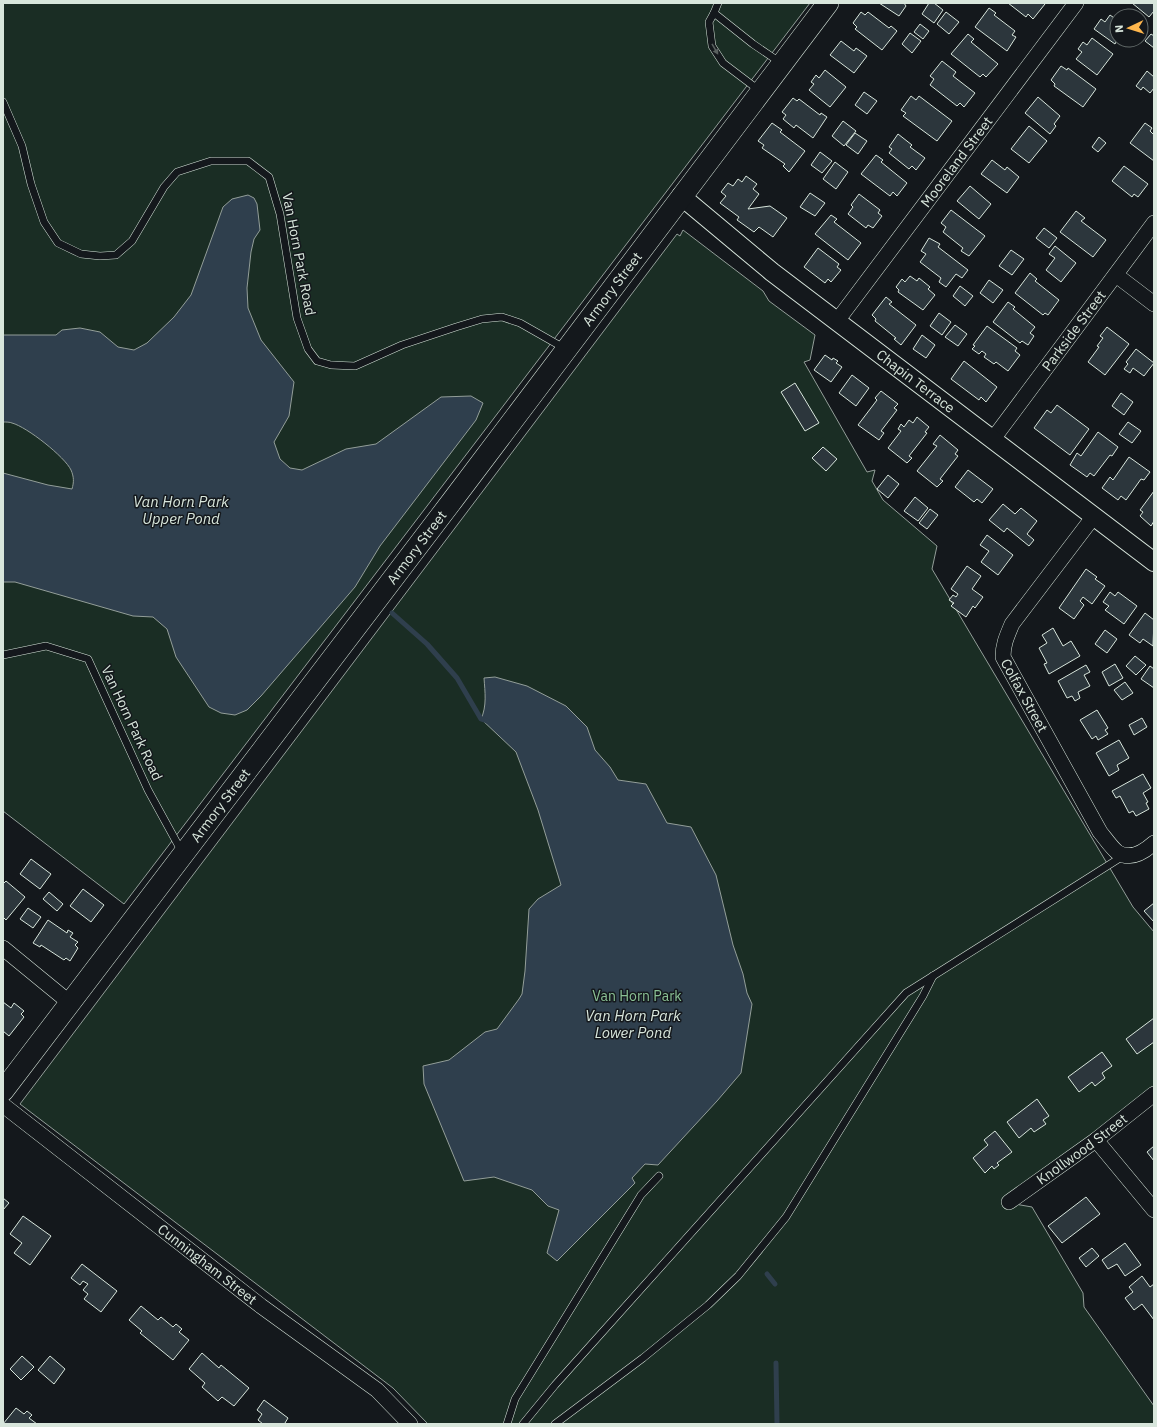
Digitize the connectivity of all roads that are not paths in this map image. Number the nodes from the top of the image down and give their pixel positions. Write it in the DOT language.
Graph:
graph roads {
  1 [pos="718,3"];
  2 [pos="828,3"];
  3 [pos="1076,3"];
  4 [pos="714,13"];
  5 [pos="782,64"];
  6 [pos="761,91"];
  7 [pos="3,102"];
  8 [pos="681,196"];
  9 [pos="1154,223"];
  10 [pos="1116,275"];
  11 [pos="1154,304"];
  12 [pos="837,321"];
  13 [pos="567,350"];
  14 [pos="993,439"];
  15 [pos="1094,516"];
  16 [pos="1154,562"];
  17 [pos="3,654"];
  18 [pos="1154,843"];
  19 [pos="183,854"];
  20 [pos="1125,855"];
  21 [pos="3,948"];
  22 [pos="933,975"];
  23 [pos="70,1003"];
  24 [pos="3,1091"];
  25 [pos="1154,1094"];
  26 [pos="3,1105"];
  27 [pos="1096,1140"];
  28 [pos="659,1176"];
  29 [pos="1009,1202"];
  30 [pos="1154,1210"];
  31 [pos="410,1424"];
  32 [pos="507,1424"];
  33 [pos="523,1424"];
  34 [pos="555,1424"];
  1 -- 4 [label="lane"];
  2 -- 5 [label="main road, Armory Street"];
  3 -- 12 [label="street, Mooreland Street"];
  4 -- 5 [label="lane"];
  4 -- 6 [label="lane, one-way"];
  5 -- 6 [label="main road, Armory Street"];
  6 -- 8 [label="main road, Armory Street"];
  7 -- 13 [label="lane, Van Horn Park Road"];
  8 -- 12 [label="street, Chapin Terrace"];
  8 -- 13 [label="main road, Armory Street"];
  9 -- 10 [label="street, Parkside Street"];
  10 -- 11 [label="street"];
  10 -- 14 [label="street, Parkside Street"];
  12 -- 14 [label="street, Chapin Terrace"];
  13 -- 19 [label="main road, Armory Street"];
  14 -- 15 [label="street, Chapin Terrace"];
  15 -- 16 [label="street, Chapin Terrace"];
  15 -- 20 [label="street, Colfax Street"];
  17 -- 19 [label="lane, Van Horn Park Road"];
  18 -- 20 [label="street"];
  19 -- 23 [label="main road, Armory Street"];
  20 -- 22 [label="lane"];
  21 -- 23 [label="street"];
  22 -- 33 [label="lane"];
  22 -- 34 [label="lane"];
  23 -- 24 [label="main road, Armory Street"];
  25 -- 27 [label="street, Knollwood Street"];
  26 -- 31 [label="street, Cunningham Street"];
  27 -- 29 [label="street, Knollwood Street"];
  27 -- 30 [label="street"];
  28 -- 32 [label="lane"];
}
